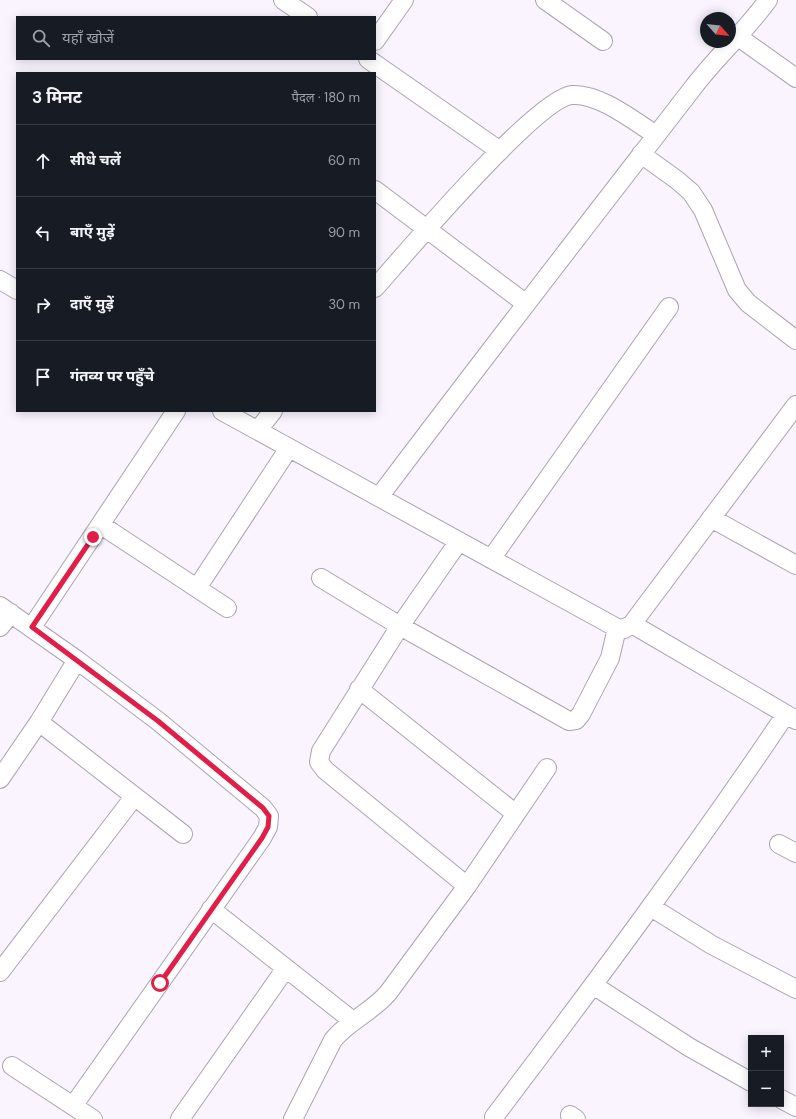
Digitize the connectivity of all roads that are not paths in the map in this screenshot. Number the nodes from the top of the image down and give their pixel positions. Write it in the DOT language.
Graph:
graph roads {
  1 [pos="283,0"];
  2 [pos="404,0"];
  3 [pos="768,0"];
  4 [pos="556,3"];
  5 [pos="307,16"];
  6 [pos="737,36"];
  7 [pos="376,40"];
  8 [pos="603,42"];
  9 [pos="369,60"];
  10 [pos="796,78"];
  11 [pos="656,135"];
  12 [pos="500,151"];
  13 [pos="641,154"];
  14 [pos="376,191"];
  15 [pos="428,229"];
  16 [pos="0,280"];
  17 [pos="376,287"];
  18 [pos="16,289"];
  19 [pos="525,303"];
  20 [pos="669,307"];
  21 [pos="796,340"];
  22 [pos="796,405"];
  23 [pos="175,412"];
  24 [pos="224,412"];
  25 [pos="272,412"];
  26 [pos="258,430"];
  27 [pos="289,448"];
  28 [pos="379,497"];
  29 [pos="711,518"];
  30 [pos="101,525"];
  31 [pos="459,542"];
  32 [pos="491,559"];
  33 [pos="796,564"];
  34 [pos="321,578"];
  35 [pos="197,588"];
  36 [pos="227,608"];
  37 [pos="4,615"];
  38 [pos="400,626"];
  39 [pos="624,626"];
  40 [pos="32,627"];
  41 [pos="77,660"];
  42 [pos="359,689"];
  43 [pos="791,717"];
  44 [pos="39,722"];
  45 [pos="547,768"];
  46 [pos="0,779"];
  47 [pos="134,797"];
  48 [pos="516,814"];
  49 [pos="183,834"];
  50 [pos="779,844"];
  51 [pos="796,853"];
  52 [pos="467,886"];
  53 [pos="651,907"];
  54 [pos="211,909"];
  55 [pos="286,968"];
  56 [pos="0,972"];
  57 [pos="593,985"];
  58 [pos="796,989"];
  59 [pos="353,1021"];
  60 [pos="12,1066"];
  61 [pos="748,1080"];
  62 [pos="784,1101"];
  63 [pos="73,1106"];
  64 [pos="796,1108"];
  65 [pos="494,1117"];
  66 [pos="93,1119"];
  67 [pos="180,1119"];
  68 [pos="293,1119"];
  1 -- 5 [label="street"];
  2 -- 7 [label="street"];
  3 -- 6 [label="street"];
  4 -- 8 [label="street"];
  6 -- 10 [label="street"];
  6 -- 11 [label="street"];
  9 -- 12 [label="street"];
  11 -- 12 [label="street"];
  11 -- 13 [label="street"];
  12 -- 15 [label="street"];
  13 -- 19 [label="street"];
  13 -- 21 [label="street"];
  14 -- 15 [label="street"];
  15 -- 17 [label="street"];
  15 -- 19 [label="street"];
  16 -- 18 [label="street"];
  19 -- 28 [label="street"];
  20 -- 32 [label="street"];
  22 -- 29 [label="street"];
  23 -- 30 [label="street"];
  24 -- 26 [label="street"];
  25 -- 26 [label="street"];
  26 -- 27 [label="street"];
  27 -- 28 [label="street"];
  27 -- 35 [label="street"];
  28 -- 31 [label="street"];
  29 -- 33 [label="street"];
  29 -- 39 [label="street"];
  30 -- 35 [label="street"];
  30 -- 40 [label="street"];
  31 -- 32 [label="street"];
  31 -- 38 [label="street"];
  32 -- 39 [label="street"];
  34 -- 38 [label="street"];
  35 -- 36 [label="street"];
  37 -- 40 [label="street"];
  38 -- 39 [label="street"];
  38 -- 42 [label="street"];
  39 -- 43 [label="street"];
  40 -- 41 [label="street"];
  41 -- 44 [label="street"];
  41 -- 54 [label="street"];
  42 -- 48 [label="street"];
  42 -- 52 [label="street"];
  43 -- 53 [label="street"];
  44 -- 46 [label="street"];
  44 -- 47 [label="street"];
  45 -- 48 [label="street"];
  47 -- 49 [label="street"];
  47 -- 56 [label="street"];
  48 -- 52 [label="street"];
  50 -- 51 [label="street"];
  52 -- 59 [label="street"];
  53 -- 57 [label="street"];
  53 -- 58 [label="street"];
  54 -- 55 [label="street"];
  54 -- 63 [label="street"];
  55 -- 59 [label="street"];
  55 -- 67 [label="street"];
  57 -- 61 [label="street"];
  57 -- 65 [label="street"];
  59 -- 68 [label="street"];
  60 -- 63 [label="street"];
  62 -- 64 [label="street"];
  63 -- 66 [label="street"];
}
